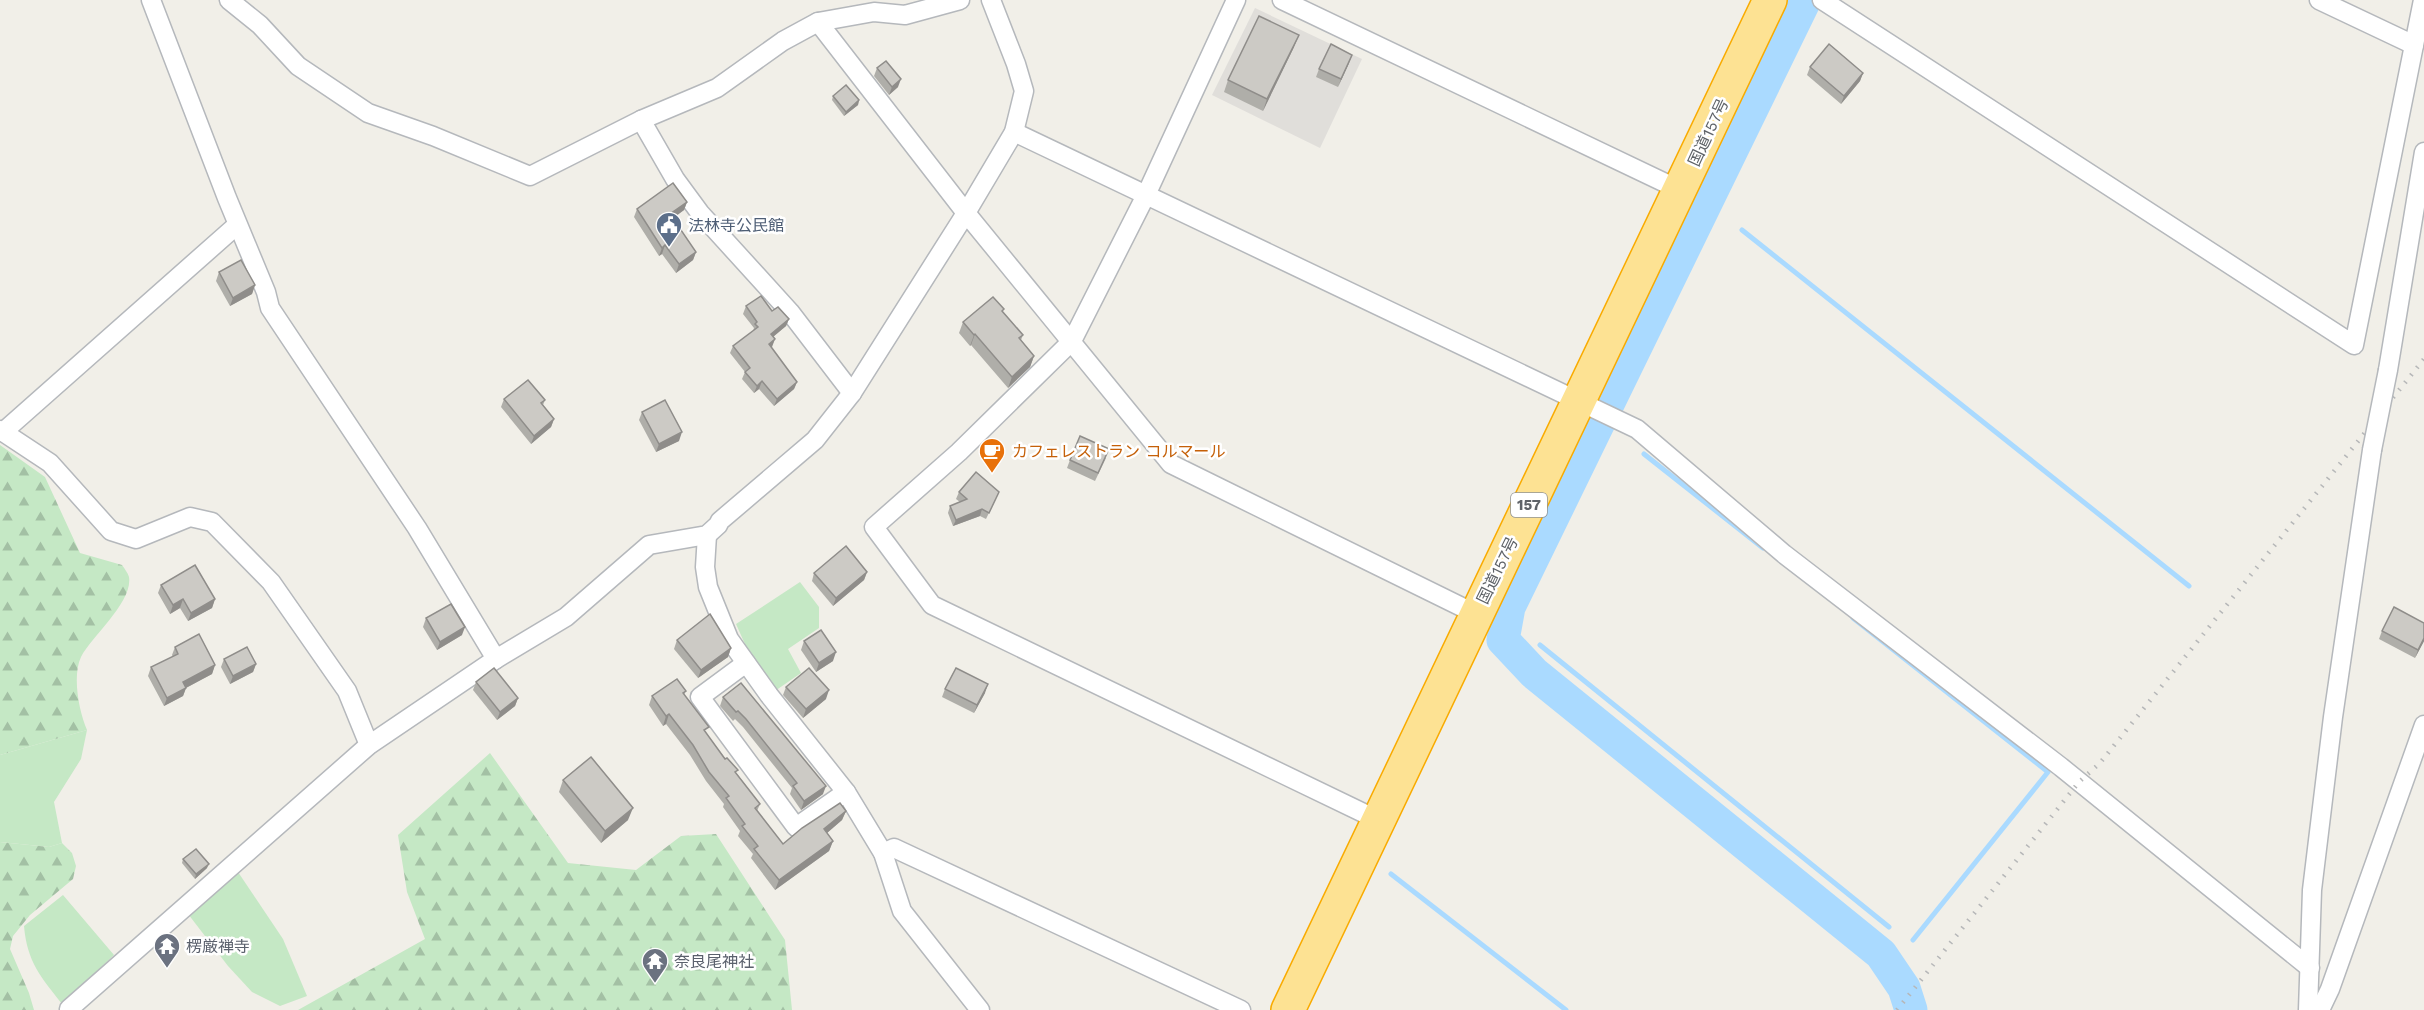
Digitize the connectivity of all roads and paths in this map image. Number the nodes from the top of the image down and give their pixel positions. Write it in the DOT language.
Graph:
graph roads {
  1 [pos="152,0"];
  2 [pos="229,0"];
  3 [pos="960,0"];
  4 [pos="991,0"];
  5 [pos="1236,0"];
  6 [pos="1282,0"];
  7 [pos="1770,0"];
  8 [pos="1822,0"];
  9 [pos="2319,0"];
  10 [pos="2423,0"];
  11 [pos="870,6"];
  12 [pos="818,22"];
  13 [pos="2414,45"];
  14 [pos="641,120"];
  15 [pos="1014,132"];
  16 [pos="2424,152"];
  17 [pos="1680,190"];
  18 [pos="1146,195"];
  19 [pos="966,213"];
  20 [pos="237,225"];
  21 [pos="1072,341"];
  22 [pos="852,393"];
  23 [pos="1585,405"];
  24 [pos="1,431"];
  25 [pos="707,535"];
  26 [pos="1476,614"];
  27 [pos="496,659"];
  28 [pos="746,663"];
  29 [pos="2424,724"];
  30 [pos="369,745"];
  31 [pos="846,792"];
  32 [pos="1378,820"];
  33 [pos="883,853"];
  34 [pos="2310,968"];
  35 [pos="69,1008"];
  36 [pos="980,1010"];
  37 [pos="1241,1010"];
  38 [pos="1288,1010"];
  39 [pos="2308,1010"];
  40 [pos="2320,1010"];
  1 -- 20 [label="street"];
  2 -- 14 [label="street"];
  3 -- 11 [label="street"];
  4 -- 15 [label="street"];
  5 -- 18 [label="street"];
  6 -- 17 [label="street"];
  7 -- 17 [label="highway, 国道157号 / 157"];
  8 -- 13 [label="street"];
  9 -- 13 [label="street"];
  10 -- 13 [label="street"];
  11 -- 12 [label="street"];
  12 -- 14 [label="street"];
  12 -- 19 [label="street"];
  14 -- 22 [label="street"];
  15 -- 18 [label="street"];
  15 -- 19 [label="street"];
  16 -- 34 [label="street, bridge"];
  17 -- 23 [label="highway, 国道157号 / 157"];
  18 -- 21 [label="street"];
  18 -- 23 [label="street"];
  19 -- 21 [label="street"];
  19 -- 22 [label="street"];
  20 -- 24 [label="street"];
  20 -- 27 [label="street"];
  21 -- 26 [label="street"];
  21 -- 32 [label="street"];
  22 -- 25 [label="street"];
  23 -- 26 [label="highway, 国道157号 / 157"];
  23 -- 34 [label="street"];
  24 -- 30 [label="street"];
  25 -- 27 [label="street"];
  25 -- 28 [label="street"];
  26 -- 32 [label="highway, 国道157号 / 157"];
  27 -- 30 [label="street"];
  28 -- 31 [label="street"];
  28 -- 31 [label="street"];
  29 -- 40 [label="street"];
  30 -- 35 [label="street"];
  31 -- 33 [label="street"];
  32 -- 38 [label="highway, 国道157号 / 157"];
  33 -- 36 [label="street"];
  33 -- 37 [label="street"];
  34 -- 39 [label="street"];
}
